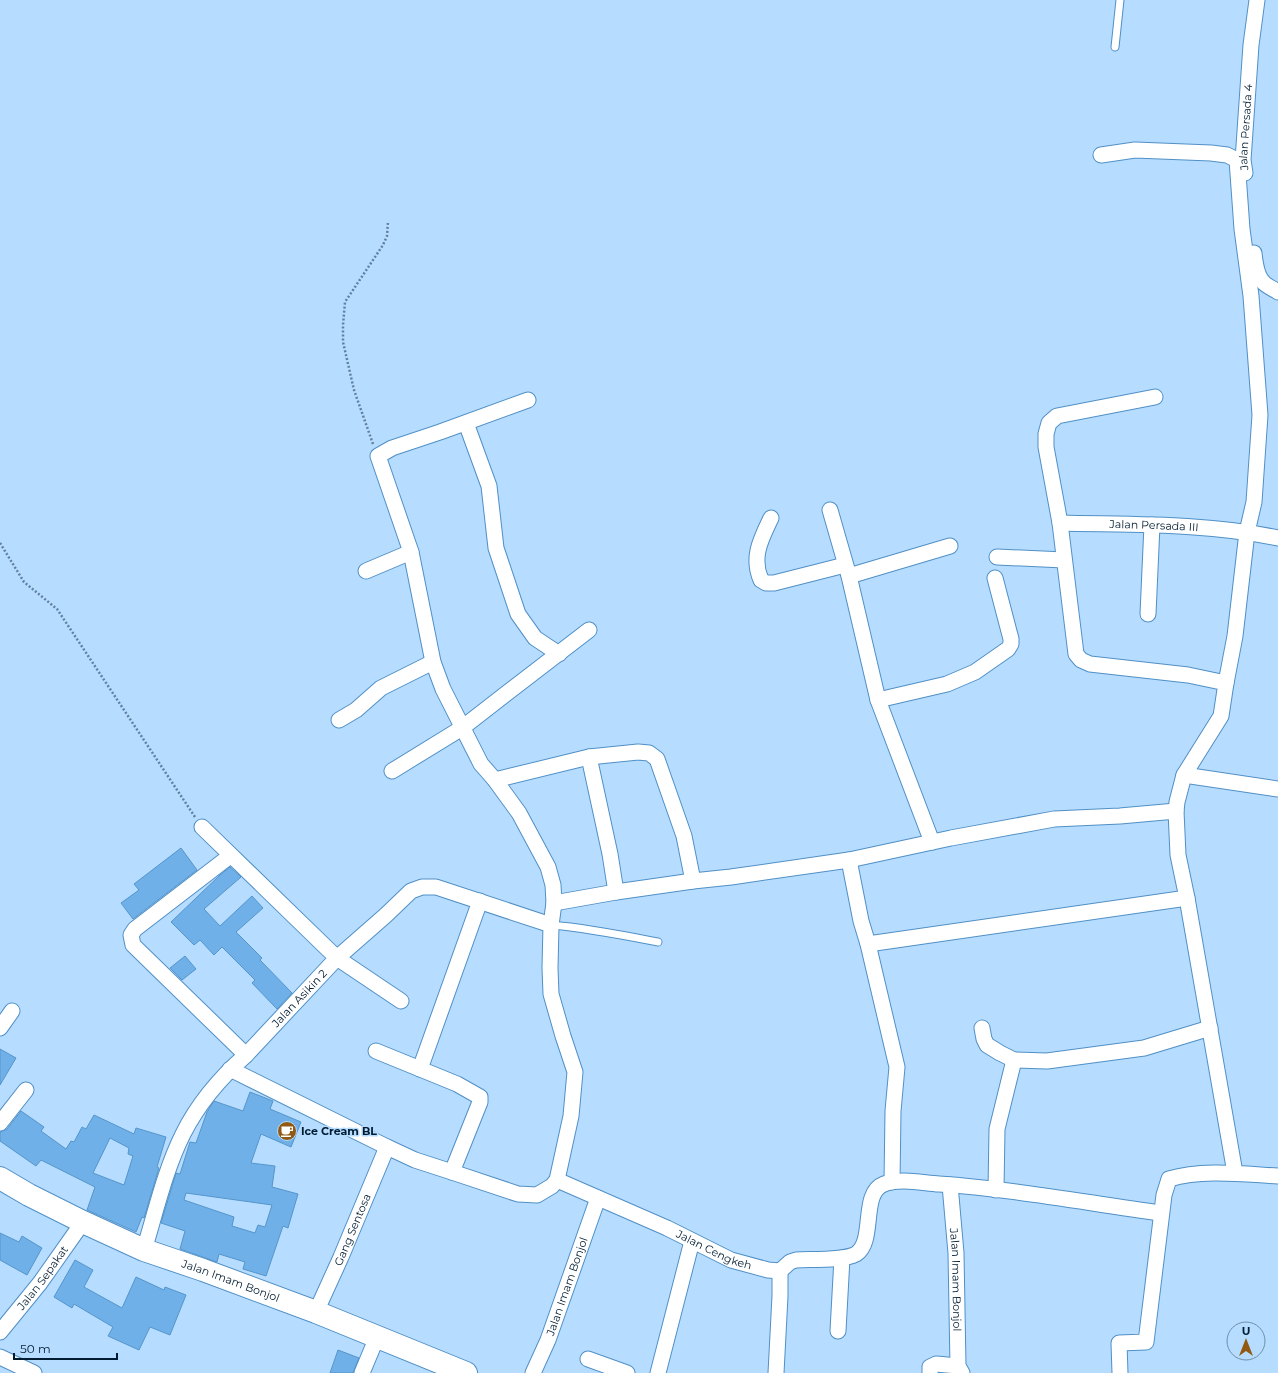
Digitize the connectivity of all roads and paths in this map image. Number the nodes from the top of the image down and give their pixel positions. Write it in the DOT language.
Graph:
graph roads {
  1 [pos="1120,0"];
  2 [pos="1257,0"];
  3 [pos="1115,47"];
  4 [pos="1101,155"];
  5 [pos="388,221"];
  6 [pos="1278,292"];
  7 [pos="1155,397"];
  8 [pos="528,400"];
  9 [pos="466,423"];
  10 [pos="378,456"];
  11 [pos="830,510"];
  12 [pos="771,518"];
  13 [pos="1060,523"];
  14 [pos="1152,525"];
  15 [pos="1247,532"];
  16 [pos="1278,538"];
  17 [pos="0,543"];
  18 [pos="950,546"];
  19 [pos="411,552"];
  20 [pos="997,557"];
  21 [pos="1064,560"];
  22 [pos="366,571"];
  23 [pos="847,571"];
  24 [pos="996,578"];
  25 [pos="1148,614"];
  26 [pos="589,630"];
  27 [pos="558,654"];
  28 [pos="433,662"];
  29 [pos="1226,683"];
  30 [pos="878,700"];
  31 [pos="339,720"];
  32 [pos="462,728"];
  33 [pos="589,757"];
  34 [pos="392,771"];
  35 [pos="1184,775"];
  36 [pos="495,780"];
  37 [pos="1278,789"];
  38 [pos="1176,811"];
  39 [pos="202,827"];
  40 [pos="932,842"];
  41 [pos="230,856"];
  42 [pos="849,860"];
  43 [pos="693,881"];
  44 [pos="616,892"];
  45 [pos="1187,898"];
  46 [pos="480,901"];
  47 [pos="554,902"];
  48 [pos="551,925"];
  49 [pos="658,942"];
  50 [pos="868,944"];
  51 [pos="337,958"];
  52 [pos="401,1001"];
  53 [pos="12,1011"];
  54 [pos="0,1028"];
  55 [pos="982,1028"];
  56 [pos="1210,1028"];
  57 [pos="376,1051"];
  58 [pos="246,1055"];
  59 [pos="1014,1060"];
  60 [pos="230,1069"];
  61 [pos="420,1069"];
  62 [pos="26,1090"];
  63 [pos="0,1124"];
  64 [pos="387,1147"];
  65 [pos="452,1172"];
  66 [pos="1235,1174"];
  67 [pos="1278,1176"];
  68 [pos="0,1178"];
  69 [pos="557,1180"];
  70 [pos="892,1182"];
  71 [pos="950,1185"];
  72 [pos="996,1190"];
  73 [pos="598,1198"];
  74 [pos="1161,1212"];
  75 [pos="83,1222"];
  76 [pos="692,1241"];
  77 [pos="144,1250"];
  78 [pos="842,1258"];
  79 [pos="780,1271"];
  80 [pos="316,1312"];
  81 [pos="838,1331"];
  82 [pos="0,1332"];
  83 [pos="377,1337"];
  84 [pos="0,1357"];
  85 [pos="588,1359"];
  86 [pos="960,1369"];
  87 [pos="34,1373"];
  88 [pos="362,1373"];
  89 [pos="466,1373"];
  90 [pos="533,1373"];
  91 [pos="627,1373"];
  92 [pos="658,1373"];
  93 [pos="776,1373"];
  94 [pos="930,1373"];
  95 [pos="1120,1373"];
  1 -- 3 [label="lane"];
  2 -- 6 [label="street, Jalan Persada 4"];
  4 -- 15 [label="street"];
  5 -- 10 [label="path"];
  7 -- 13 [label="street"];
  8 -- 9 [label="street"];
  9 -- 10 [label="street"];
  9 -- 27 [label="street"];
  10 -- 19 [label="street"];
  11 -- 23 [label="street"];
  12 -- 23 [label="street"];
  13 -- 14 [label="street, Jalan Persada III"];
  13 -- 21 [label="street"];
  14 -- 15 [label="street, Jalan Persada III"];
  14 -- 25 [label="street"];
  15 -- 16 [label="street, Jalan Persada III"];
  15 -- 29 [label="street"];
  17 -- 39 [label="path"];
  18 -- 23 [label="street"];
  19 -- 22 [label="street"];
  19 -- 28 [label="street"];
  20 -- 21 [label="street"];
  21 -- 29 [label="street"];
  23 -- 30 [label="street"];
  24 -- 30 [label="street"];
  26 -- 27 [label="street"];
  27 -- 32 [label="street"];
  28 -- 31 [label="street"];
  28 -- 32 [label="street"];
  29 -- 35 [label="street"];
  30 -- 40 [label="street"];
  32 -- 34 [label="street"];
  32 -- 36 [label="street"];
  33 -- 36 [label="street"];
  33 -- 43 [label="street"];
  33 -- 44 [label="street"];
  35 -- 37 [label="street"];
  35 -- 38 [label="street"];
  36 -- 47 [label="street"];
  38 -- 40 [label="street"];
  38 -- 45 [label="street"];
  39 -- 41 [label="street"];
  40 -- 42 [label="street"];
  41 -- 51 [label="street"];
  41 -- 58 [label="street"];
  42 -- 43 [label="street"];
  42 -- 50 [label="street"];
  43 -- 44 [label="street"];
  44 -- 47 [label="street"];
  45 -- 50 [label="street"];
  45 -- 56 [label="street"];
  46 -- 48 [label="street, Jalan Asikin 2"];
  46 -- 51 [label="street, Jalan Asikin 2"];
  46 -- 61 [label="street"];
  47 -- 48 [label="street"];
  48 -- 49 [label="lane"];
  48 -- 69 [label="street"];
  50 -- 70 [label="street"];
  51 -- 52 [label="street"];
  51 -- 58 [label="street, Jalan Asikin 2"];
  53 -- 54 [label="street"];
  55 -- 59 [label="street"];
  56 -- 59 [label="street"];
  56 -- 66 [label="street"];
  57 -- 61 [label="street"];
  58 -- 60 [label="street, Jalan Asikin 2"];
  59 -- 72 [label="street"];
  60 -- 64 [label="street"];
  60 -- 77 [label="street, Jalan Asikin 2"];
  61 -- 65 [label="street"];
  62 -- 63 [label="street"];
  64 -- 65 [label="street"];
  64 -- 80 [label="street, Gang Sentosa"];
  65 -- 69 [label="street"];
  66 -- 67 [label="street"];
  66 -- 74 [label="street"];
  68 -- 75 [label="highway, Jalan Imam Bonjol"];
  69 -- 73 [label="street, Jalan Cengkeh"];
  70 -- 71 [label="street"];
  70 -- 78 [label="street"];
  71 -- 72 [label="street"];
  71 -- 86 [label="street, Jalan Imam Bonjol"];
  72 -- 74 [label="street"];
  73 -- 76 [label="street, Jalan Cengkeh"];
  73 -- 90 [label="street, Jalan Imam Bonjol"];
  74 -- 95 [label="street"];
  75 -- 77 [label="highway, Jalan Imam Bonjol"];
  75 -- 82 [label="street, Jalan Sepakat"];
  76 -- 79 [label="street, Jalan Cengkeh"];
  76 -- 92 [label="street"];
  77 -- 80 [label="highway, Jalan Imam Bonjol"];
  78 -- 79 [label="street"];
  78 -- 81 [label="street"];
  79 -- 93 [label="street"];
  80 -- 83 [label="highway, Jalan Imam Bonjol"];
  83 -- 88 [label="street"];
  83 -- 89 [label="highway, Jalan Imam Bonjol"];
  84 -- 87 [label="street"];
  85 -- 91 [label="street"];
  86 -- 94 [label="street"];
}
